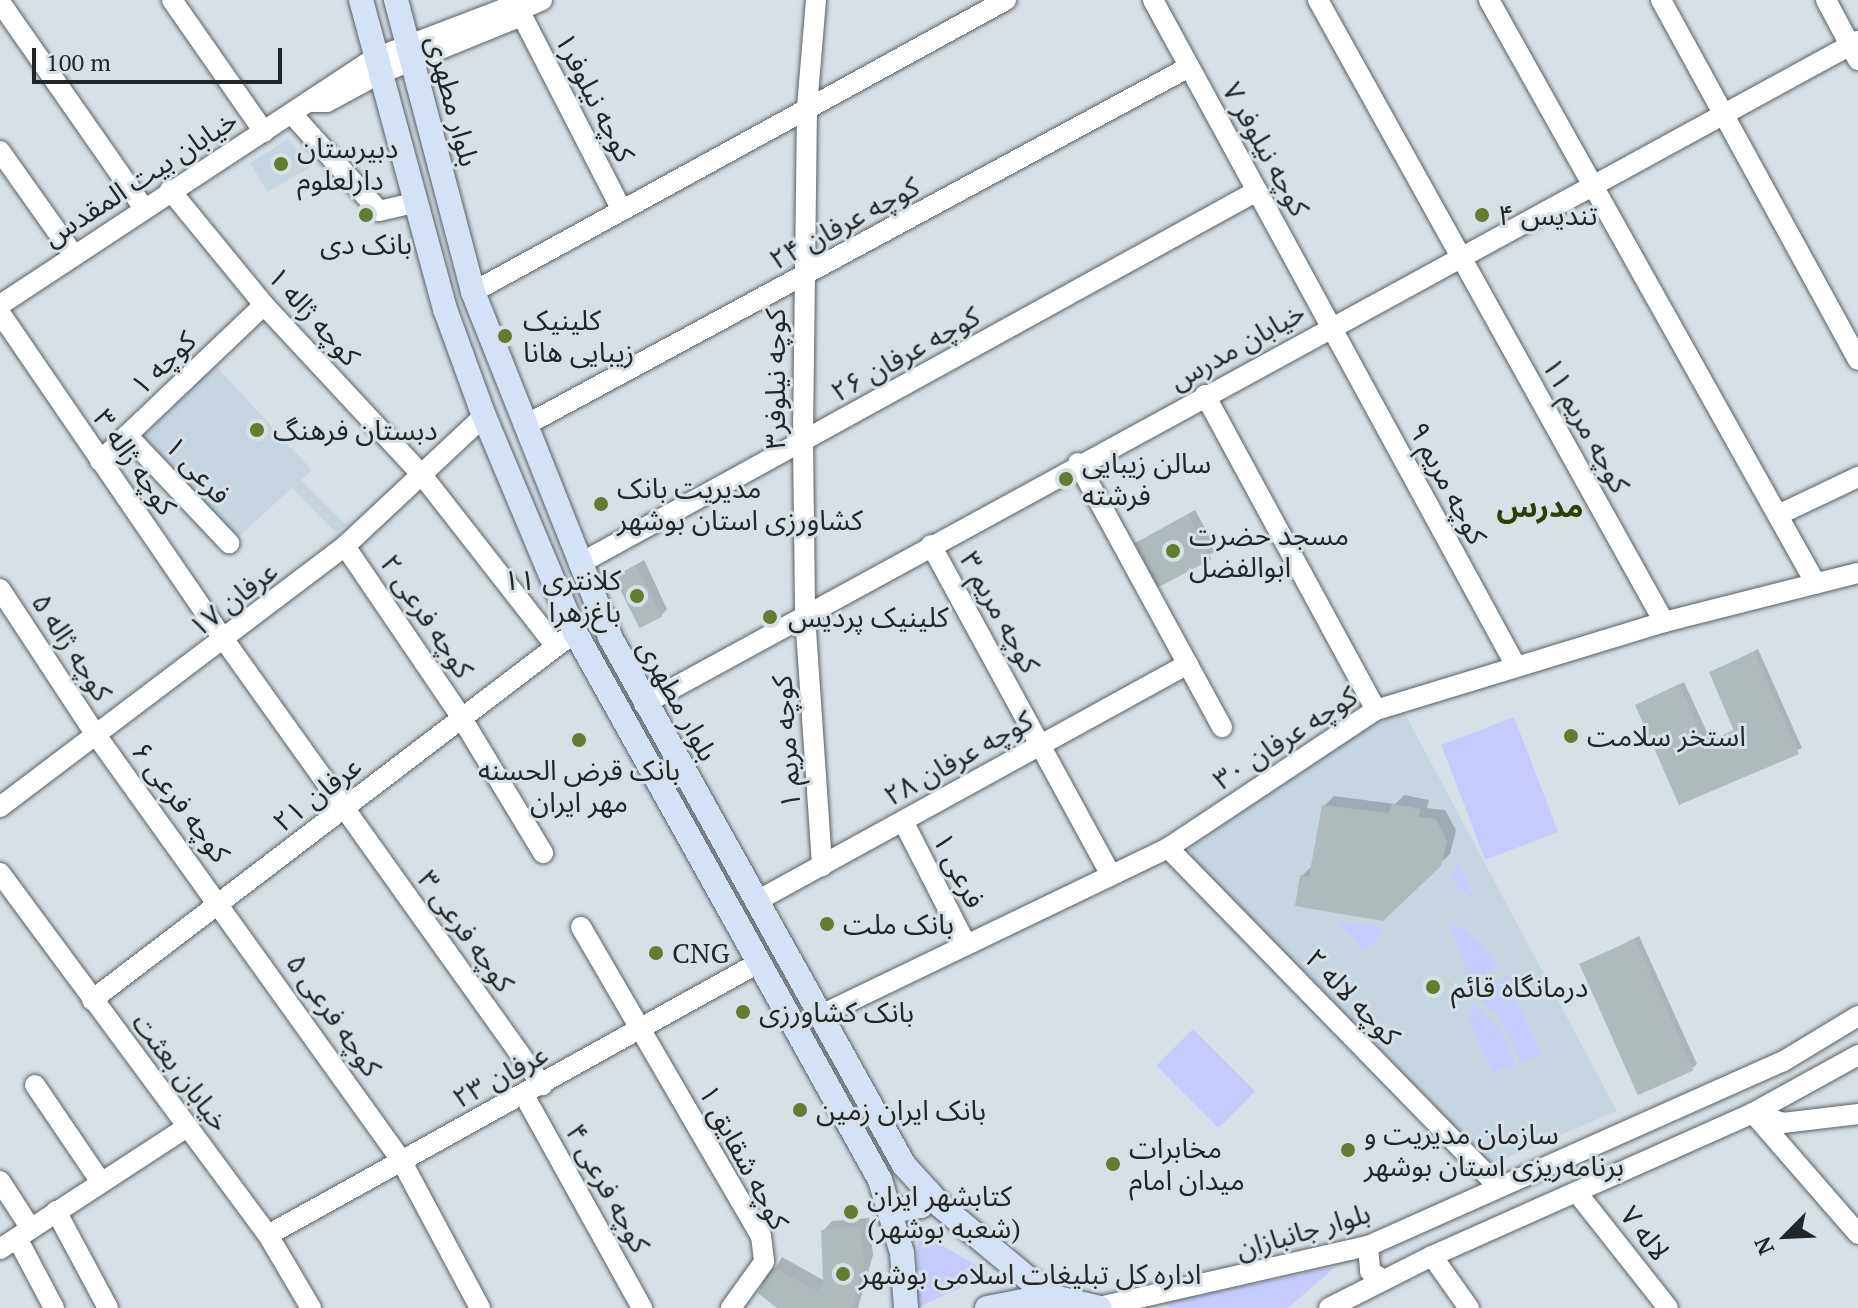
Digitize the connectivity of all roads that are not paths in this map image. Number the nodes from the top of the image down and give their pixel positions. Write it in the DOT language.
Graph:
graph roads {
  1 [pos="172,0"];
  2 [pos="361,0"];
  3 [pos="396,0"];
  4 [pos="542,0"];
  5 [pos="816,0"];
  6 [pos="1006,0"];
  7 [pos="1153,0"];
  8 [pos="1318,0"];
  9 [pos="1489,0"];
  10 [pos="1661,0"];
  11 [pos="1826,0"];
  12 [pos="0,2"];
  13 [pos="978,7"];
  14 [pos="519,10"];
  15 [pos="1855,49"];
  16 [pos="408,53"];
  17 [pos="377,66"];
  18 [pos="1189,67"];
  19 [pos="807,108"];
  20 [pos="292,114"];
  21 [pos="1723,114"];
  22 [pos="264,132"];
  23 [pos="0,151"];
  24 [pos="1591,187"];
  25 [pos="170,190"];
  26 [pos="1257,191"];
  27 [pos="417,202"];
  28 [pos="143,207"];
  29 [pos="622,210"];
  30 [pos="73,254"];
  31 [pos="1458,256"];
  32 [pos="803,277"];
  33 [pos="473,292"];
  34 [pos="0,305"];
  35 [pos="264,305"];
  36 [pos="0,313"];
  37 [pos="1331,326"];
  38 [pos="1858,360"];
  39 [pos="1205,395"];
  40 [pos="484,416"];
  41 [pos="524,426"];
  42 [pos="127,435"];
  43 [pos="803,442"];
  44 [pos="100,461"];
  45 [pos="1078,463"];
  46 [pos="422,475"];
  47 [pos="1858,477"];
  48 [pos="1778,515"];
  49 [pos="229,543"];
  50 [pos="931,545"];
  51 [pos="345,546"];
  52 [pos="579,564"];
  53 [pos="1858,573"];
  54 [pos="1816,584"];
  55 [pos="0,589"];
  56 [pos="805,615"];
  57 [pos="1664,622"];
  58 [pos="565,638"];
  59 [pos="225,641"];
  60 [pos="1188,664"];
  61 [pos="1516,666"];
  62 [pos="644,704"];
  63 [pos="1376,710"];
  64 [pos="461,717"];
  65 [pos="1222,727"];
  66 [pos="96,735"];
  67 [pos="1040,743"];
  68 [pos="0,807"];
  69 [pos="344,809"];
  70 [pos="903,821"];
  71 [pos="1168,848"];
  72 [pos="543,853"];
  73 [pos="822,866"];
  74 [pos="0,873"];
  75 [pos="1111,875"];
  76 [pos="755,902"];
  77 [pos="221,903"];
  78 [pos="581,927"];
  79 [pos="966,944"];
  80 [pos="758,963"];
  81 [pos="92,1000"];
  82 [pos="819,1016"];
  83 [pos="1858,1016"];
  84 [pos="641,1029"];
  85 [pos="1858,1055"];
  86 [pos="35,1085"];
  87 [pos="533,1090"];
  88 [pos="1753,1113"];
  89 [pos="1858,1114"];
  90 [pos="187,1127"];
  91 [pos="401,1160"];
  92 [pos="0,1181"];
  93 [pos="101,1182"];
  94 [pos="1497,1185"];
  95 [pos="928,1192"];
  96 [pos="1578,1194"];
  97 [pos="56,1211"];
  98 [pos="892,1211"];
  99 [pos="1858,1234"];
  100 [pos="268,1235"];
  101 [pos="16,1239"];
  102 [pos="1368,1246"];
  103 [pos="1432,1256"];
  104 [pos="1382,1279"];
  105 [pos="1049,1296"];
  106 [pos="54,1308"];
  107 [pos="108,1308"];
  108 [pos="311,1308"];
  109 [pos="480,1308"];
  110 [pos="642,1308"];
  111 [pos="731,1308"];
  112 [pos="906,1308"];
  113 [pos="987,1308"];
  114 [pos="1100,1308"];
  115 [pos="1329,1308"];
  116 [pos="1469,1308"];
  117 [pos="1668,1308"];
  1 -- 22 [label="street"];
  2 -- 17 [label="main road, بلوار مطهری"];
  3 -- 16 [label="main road, بلوار مطهری"];
  4 -- 14 [label="street, خیابان بیت المقدس"];
  5 -- 19 [label="street, کوچه نیلوفر۳"];
  6 -- 13 [label="street"];
  7 -- 18 [label="street, کوچه نیلوفر ۷"];
  8 -- 31 [label="street, کوچه مریم ۱۱"];
  9 -- 24 [label="street"];
  10 -- 21 [label="street"];
  11 -- 15 [label="street"];
  12 -- 28 [label="street"];
  13 -- 19 [label="street"];
  14 -- 16 [label="street, خیابان بیت المقدس"];
  14 -- 29 [label="street, کوچه نیلوفر۱"];
  15 -- 21 [label="street, خیابان مدرس"];
  16 -- 17 [label="street, خیابان بیت المقدس"];
  16 -- 33 [label="main road, بلوار مطهری"];
  17 -- 20 [label="street, خیابان بیت المقدس"];
  17 -- 27 [label="main road, بلوار مطهری"];
  18 -- 26 [label="street, کوچه نیلوفر ۷"];
  18 -- 32 [label="street, کوچه عرفان ۲۴"];
  19 -- 29 [label="street"];
  19 -- 32 [label="street, کوچه نیلوفر۳"];
  20 -- 22 [label="street, خیابان بیت المقدس"];
  20 -- 27 [label="street"];
  21 -- 24 [label="street, خیابان مدرس"];
  21 -- 38 [label="street"];
  22 -- 25 [label="street, خیابان بیت المقدس"];
  23 -- 30 [label="street"];
  24 -- 31 [label="street, خیابان مدرس"];
  24 -- 48 [label="street"];
  25 -- 28 [label="street, خیابان بیت المقدس"];
  25 -- 35 [label="street, کوچه ژاله ۱"];
  26 -- 37 [label="street, کوچه نیلوفر ۷"];
  26 -- 43 [label="street, کوچه عرفان ۲۶"];
  27 -- 40 [label="main road, بلوار مطهری"];
  28 -- 30 [label="street, خیابان بیت المقدس"];
  29 -- 33 [label="street"];
  30 -- 34 [label="street, خیابان بیت المقدس"];
  31 -- 37 [label="street, خیابان مدرس"];
  31 -- 57 [label="street, کوچه مریم ۱۱"];
  32 -- 41 [label="street, کوچه عرفان ۲۴"];
  32 -- 43 [label="street, کوچه نیلوفر۳"];
  33 -- 41 [label="main road, بلوار مطهری"];
  35 -- 42 [label="street, کوچه ۱"];
  35 -- 46 [label="street, کوچه ژاله ۱"];
  36 -- 44 [label="street, کوچه ژاله ۳"];
  37 -- 39 [label="street, خیابان مدرس"];
  37 -- 61 [label="street, کوچه مریم ۹"];
  39 -- 45 [label="street, خیابان مدرس"];
  39 -- 63 [label="street"];
  40 -- 46 [label="street, عرفان ۱۷"];
  40 -- 58 [label="main road, بلوار مطهری"];
  41 -- 52 [label="main road, بلوار مطهری"];
  42 -- 44 [label="street, کوچه ۱"];
  42 -- 49 [label="street, فرعی ۱"];
  43 -- 52 [label="street, کوچه عرفان ۲۶"];
  43 -- 56 [label="street, کوچه نیلوفر۳"];
  44 -- 59 [label="street, کوچه ژاله ۳"];
  45 -- 50 [label="street, خیابان مدرس"];
  45 -- 60 [label="street"];
  46 -- 51 [label="street, عرفان ۱۷"];
  46 -- 58 [label="street, کوچه ژاله ۱"];
  47 -- 48 [label="street"];
  48 -- 54 [label="street"];
  50 -- 56 [label="street, خیابان مدرس"];
  50 -- 67 [label="street, کوچه مریم ۳"];
  51 -- 59 [label="street, عرفان ۱۷"];
  51 -- 64 [label="street, کوچه فرعی ۲"];
  52 -- 62 [label="main road, بلوار مطهری"];
  53 -- 54 [label="street, کوچه عرفان ۳۰"];
  54 -- 57 [label="street, کوچه عرفان ۳۰"];
  55 -- 66 [label="street, کوچه ژاله ۵"];
  56 -- 62 [label="street, خیابان مدرس"];
  56 -- 73 [label="street, کوچه مریم ۱"];
  57 -- 61 [label="street, کوچه عرفان ۳۰"];
  58 -- 64 [label="street, عرفان ۲۱"];
  58 -- 80 [label="main road, بلوار مطهری"];
  59 -- 66 [label="street, عرفان ۱۷"];
  59 -- 69 [label="street"];
  60 -- 65 [label="street"];
  60 -- 67 [label="street, کوچه عرفان ۲۸"];
  61 -- 63 [label="street, کوچه عرفان ۳۰"];
  62 -- 76 [label="main road, بلوار مطهری"];
  63 -- 71 [label="street, کوچه عرفان ۳۰"];
  64 -- 69 [label="street, عرفان ۲۱"];
  64 -- 72 [label="street, کوچه فرعی ۲"];
  66 -- 68 [label="street, عرفان ۱۷"];
  66 -- 77 [label="street, کوچه فرعی ۶"];
  67 -- 70 [label="street, کوچه عرفان ۲۸"];
  67 -- 75 [label="street, کوچه مریم ۳"];
  69 -- 77 [label="street, عرفان ۲۱"];
  69 -- 87 [label="street, کوچه فرعی ۳"];
  70 -- 73 [label="street, کوچه عرفان ۲۸"];
  70 -- 79 [label="street, فرعی ۱"];
  71 -- 75 [label="street, کوچه عرفان ۳۰"];
  71 -- 94 [label="street, کوچه لاله ۲"];
  73 -- 76 [label="street, کوچه عرفان ۲۸"];
  74 -- 81 [label="street, خیابان بعثت"];
  75 -- 79 [label="street, کوچه عرفان ۳۰"];
  76 -- 82 [label="main road, بلوار مطهری"];
  77 -- 81 [label="street, عرفان ۲۱"];
  77 -- 91 [label="street, کوچه فرعی ۵"];
  78 -- 84 [label="street, کوچه شقایق ۱"];
  79 -- 82 [label="street, کوچه عرفان ۳۰"];
  80 -- 84 [label="street, عرفان ۲۳"];
  80 -- 98 [label="main road, بلوار مطهری"];
  81 -- 90 [label="street, خیابان بعثت"];
  82 -- 95 [label="main road, بلوار مطهری"];
  83 -- 94 [label="street, بلوار جانبازان"];
  84 -- 87 [label="street, عرفان ۲۳"];
  84 -- 111 [label="street, کوچه شقایق ۱"];
  85 -- 88 [label="street"];
  86 -- 93 [label="street"];
  87 -- 91 [label="street, عرفان ۲۳"];
  87 -- 110 [label="street, کوچه فرعی ۴"];
  88 -- 89 [label="street"];
  88 -- 96 [label="street"];
  88 -- 99 [label="street"];
  90 -- 93 [label="street"];
  90 -- 100 [label="street, خیابان بعثت"];
  91 -- 100 [label="street, عرفان ۲۳"];
  91 -- 109 [label="street"];
  92 -- 101 [label="street"];
  93 -- 97 [label="street"];
  94 -- 102 [label="street, بلوار جانبازان"];
  95 -- 98 [label="main road"];
  95 -- 105 [label="main road, بلوار مطهری"];
  96 -- 103 [label="street"];
  96 -- 117 [label="street, لاله ۷"];
  97 -- 101 [label="street"];
  97 -- 107 [label="street"];
  98 -- 112 [label="main road, بلوار مطهری"];
  100 -- 108 [label="street, خیابان بعثت"];
  101 -- 106 [label="street"];
  102 -- 104 [label="street"];
  102 -- 114 [label="street, بلوار جانبازان"];
  103 -- 104 [label="street"];
  103 -- 116 [label="street"];
  104 -- 115 [label="street"];
  105 -- 113 [label="main road"];
  105 -- 114 [label="main road"];
}
